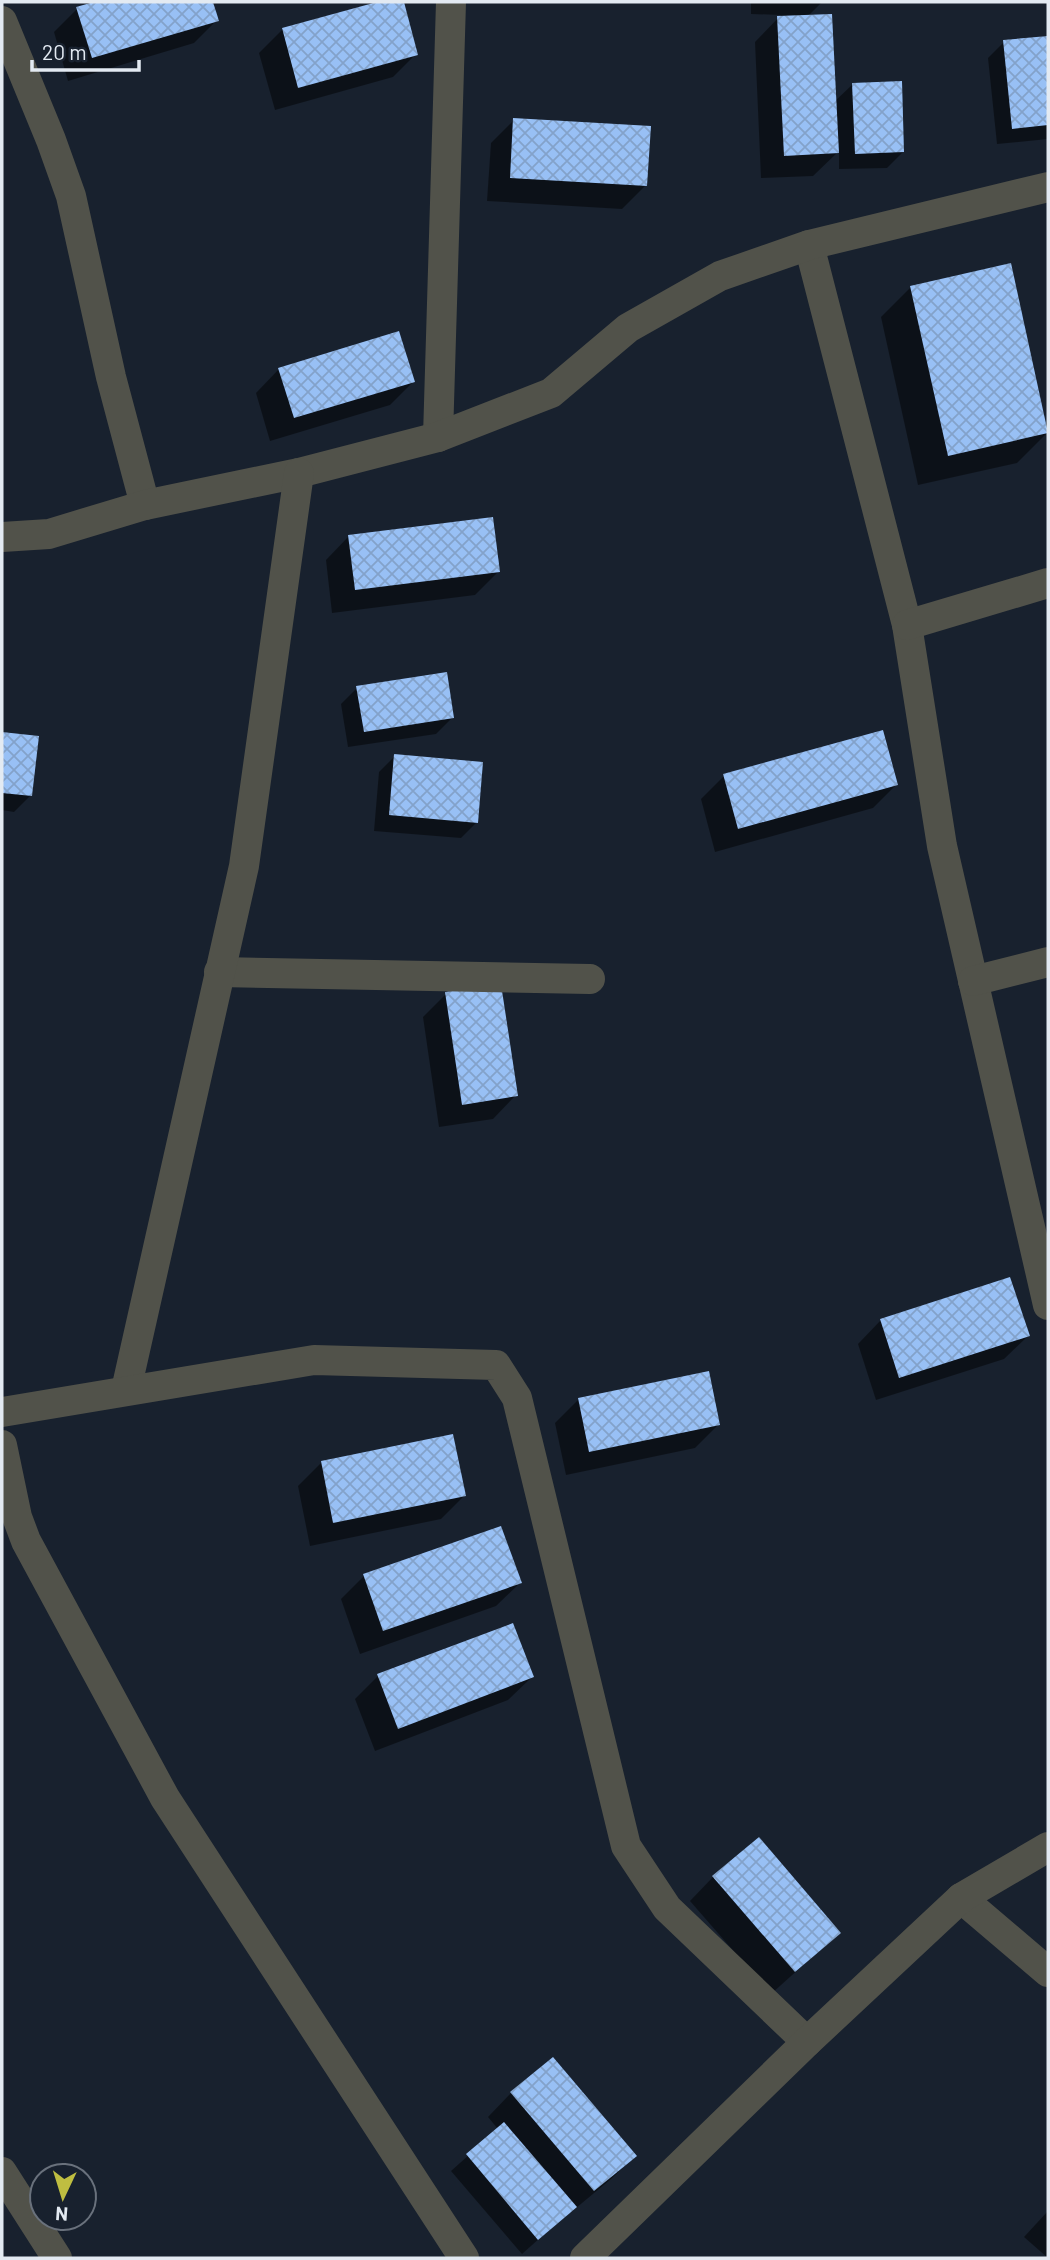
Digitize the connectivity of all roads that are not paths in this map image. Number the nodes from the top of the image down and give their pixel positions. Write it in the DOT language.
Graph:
graph roads {
  1 [pos="451,2"];
  2 [pos="2,21"];
  3 [pos="1048,187"];
  4 [pos="809,245"];
  5 [pos="438,437"];
  6 [pos="299,473"];
  7 [pos="145,505"];
  8 [pos="2,537"];
  9 [pos="1048,583"];
  10 [pos="907,625"];
  11 [pos="1048,962"];
  12 [pos="219,972"];
  13 [pos="590,979"];
  14 [pos="973,981"];
  15 [pos="1048,1306"];
  16 [pos="126,1390"];
  17 [pos="2,1412"];
  18 [pos="2,1445"];
  19 [pos="1048,1847"];
  20 [pos="961,1898"];
  21 [pos="1048,1972"];
  22 [pos="807,2042"];
  23 [pos="2,2172"];
  24 [pos="57,2258"];
  25 [pos="464,2258"];
  26 [pos="585,2258"];
  1 -- 5 [label="street"];
  2 -- 7 [label="street"];
  3 -- 4 [label="street"];
  4 -- 5 [label="street"];
  4 -- 10 [label="street"];
  5 -- 6 [label="street"];
  6 -- 7 [label="street"];
  6 -- 12 [label="street"];
  7 -- 8 [label="street"];
  9 -- 10 [label="street"];
  10 -- 14 [label="street"];
  11 -- 14 [label="street"];
  12 -- 13 [label="street"];
  12 -- 16 [label="street"];
  14 -- 15 [label="street"];
  16 -- 17 [label="street"];
  16 -- 22 [label="street"];
  18 -- 25 [label="street"];
  19 -- 20 [label="street"];
  20 -- 21 [label="street"];
  20 -- 22 [label="street"];
  22 -- 26 [label="street"];
  23 -- 24 [label="street"];
}
